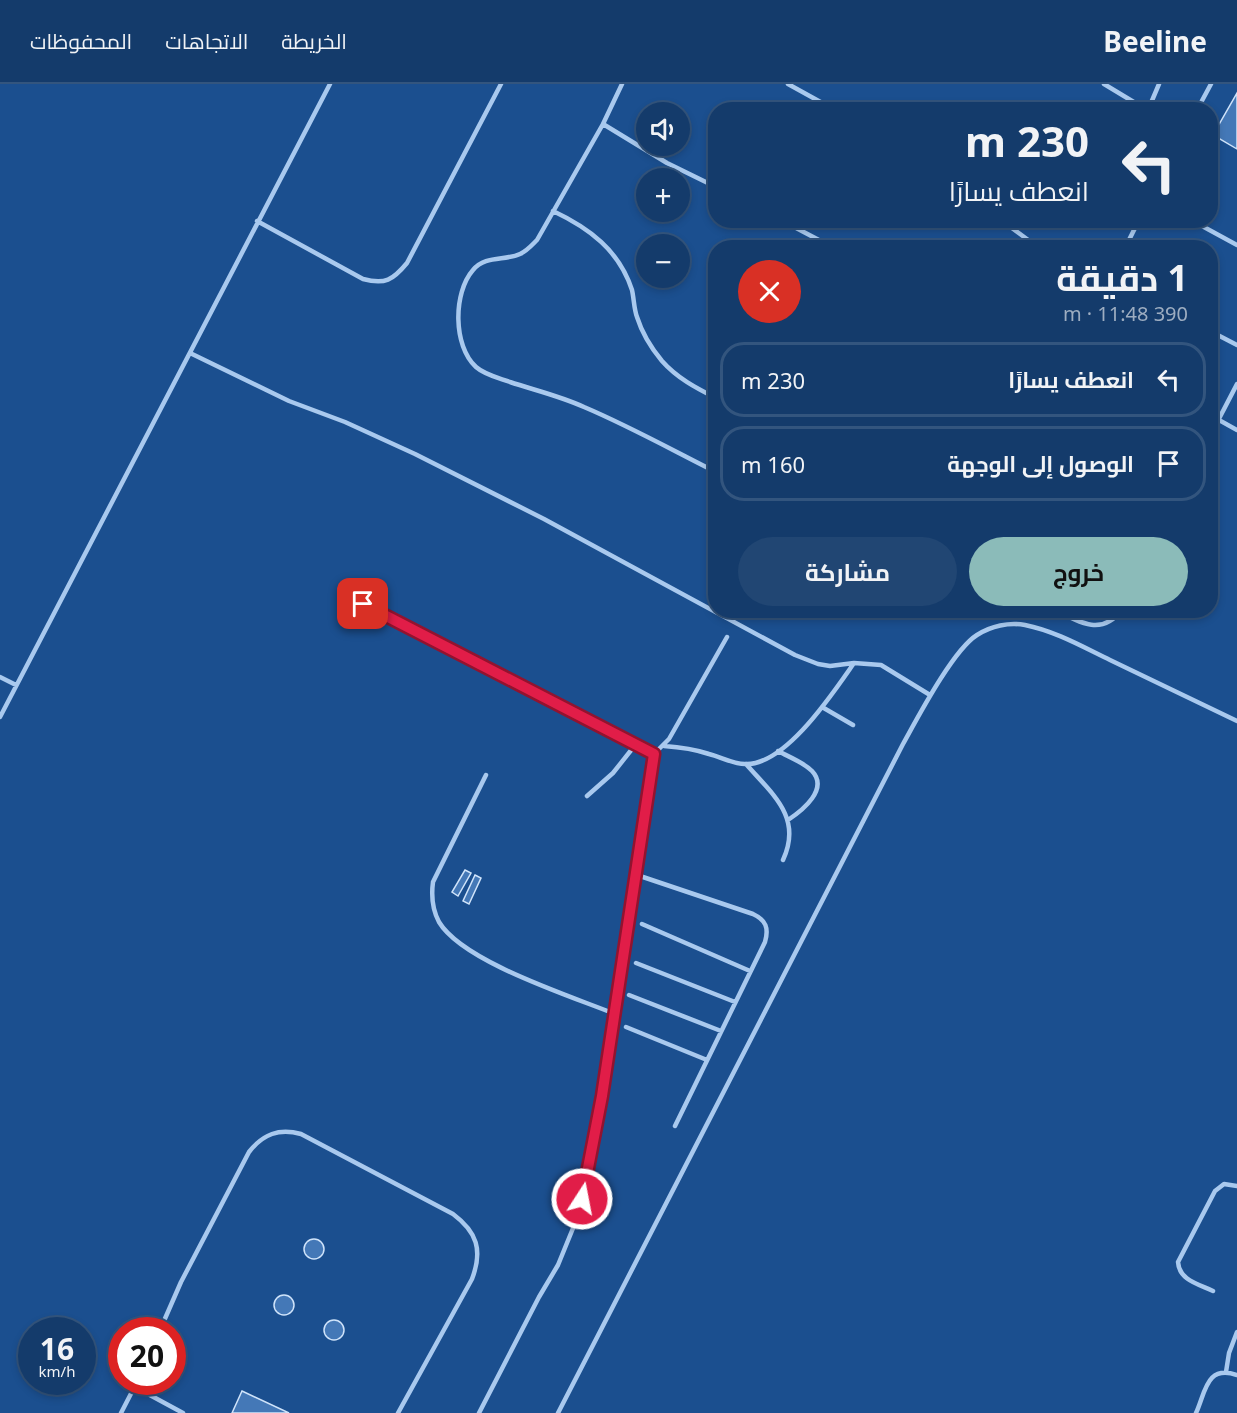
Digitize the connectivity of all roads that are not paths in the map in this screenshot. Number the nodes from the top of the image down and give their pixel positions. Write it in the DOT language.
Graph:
graph roads {
  1 [pos="330,84"];
  2 [pos="501,84"];
  3 [pos="622,84"];
  4 [pos="788,84"];
  5 [pos="1104,84"];
  6 [pos="1159,84"];
  7 [pos="1211,84"];
  8 [pos="821,102"];
  9 [pos="1134,102"];
  10 [pos="1152,102"];
  11 [pos="1201,102"];
  12 [pos="603,124"];
  13 [pos="708,183"];
  14 [pos="553,211"];
  15 [pos="257,220"];
  16 [pos="796,228"];
  17 [pos="1012,228"];
  18 [pos="1206,228"];
  19 [pos="819,240"];
  20 [pos="1028,240"];
  21 [pos="1237,245"];
  22 [pos="1218,335"];
  23 [pos="1237,345"];
  24 [pos="190,353"];
  25 [pos="1237,384"];
  26 [pos="708,394"];
  27 [pos="1219,420"];
  28 [pos="1237,429"];
  29 [pos="708,468"];
  30 [pos="342,593"];
  31 [pos="708,608"];
  32 [pos="727,618"];
  33 [pos="1071,618"];
  34 [pos="1114,618"];
  35 [pos="727,637"];
  36 [pos="854,663"];
  37 [pos="0,677"];
  38 [pos="16,686"];
  39 [pos="930,695"];
  40 [pos="822,706"];
  41 [pos="0,717"];
  42 [pos="1237,721"];
  43 [pos="853,724"];
  44 [pos="636,744"];
  45 [pos="664,746"];
  46 [pos="778,751"];
  47 [pos="654,754"];
  48 [pos="746,764"];
  49 [pos="486,775"];
  50 [pos="587,796"];
  51 [pos="788,820"];
  52 [pos="783,860"];
  53 [pos="637,875"];
  54 [pos="642,924"];
  55 [pos="636,963"];
  56 [pos="750,971"];
  57 [pos="629,995"];
  58 [pos="735,1002"];
  59 [pos="615,1014"];
  60 [pos="626,1027"];
  61 [pos="721,1031"];
  62 [pos="707,1060"];
  63 [pos="675,1126"];
  64 [pos="1237,1186"];
  65 [pos="1213,1291"];
  66 [pos="166,1317"];
  67 [pos="1237,1332"];
  68 [pos="1226,1372"];
  69 [pos="1237,1375"];
  70 [pos="130,1395"];
  71 [pos="154,1395"];
  72 [pos="121,1413"];
  73 [pos="183,1413"];
  74 [pos="398,1413"];
  75 [pos="479,1413"];
  76 [pos="558,1413"];
  77 [pos="1196,1413"];
  1 -- 15 [label="lane"];
  2 -- 15 [label="lane"];
  3 -- 12 [label="lane"];
  4 -- 8 [label="lane"];
  5 -- 9 [label="lane"];
  6 -- 10 [label="lane"];
  7 -- 11 [label="lane"];
  12 -- 13 [label="lane"];
  12 -- 14 [label="lane"];
  14 -- 26 [label="lane"];
  14 -- 29 [label="lane"];
  15 -- 24 [label="lane"];
  16 -- 19 [label="lane"];
  17 -- 20 [label="lane"];
  18 -- 21 [label="lane"];
  22 -- 23 [label="lane"];
  24 -- 31 [label="lane"];
  24 -- 38 [label="lane"];
  25 -- 27 [label="lane"];
  27 -- 28 [label="lane"];
  30 -- 44 [label="lane"];
  32 -- 36 [label="lane"];
  33 -- 34 [label="lane"];
  35 -- 45 [label="lane"];
  36 -- 39 [label="lane"];
  36 -- 40 [label="lane"];
  37 -- 38 [label="lane"];
  38 -- 41 [label="lane"];
  39 -- 42 [label="lane"];
  39 -- 76 [label="lane"];
  40 -- 43 [label="lane"];
  40 -- 46 [label="lane"];
  44 -- 47 [label="lane"];
  44 -- 50 [label="lane"];
  45 -- 47 [label="lane"];
  45 -- 48 [label="lane"];
  46 -- 48 [label="lane"];
  46 -- 51 [label="lane"];
  47 -- 53 [label="lane"];
  48 -- 51 [label="lane"];
  49 -- 59 [label="lane"];
  51 -- 52 [label="lane"];
  53 -- 56 [label="lane"];
  53 -- 59 [label="lane"];
  54 -- 56 [label="lane"];
  55 -- 58 [label="lane"];
  56 -- 58 [label="lane"];
  57 -- 61 [label="lane"];
  58 -- 61 [label="lane"];
  59 -- 75 [label="lane"];
  60 -- 62 [label="lane"];
  61 -- 62 [label="lane"];
  62 -- 63 [label="lane"];
  64 -- 65 [label="lane"];
  66 -- 74 [label="lane"];
  67 -- 68 [label="lane"];
  68 -- 69 [label="lane"];
  68 -- 77 [label="lane"];
  70 -- 72 [label="lane"];
  71 -- 73 [label="lane"];
}
